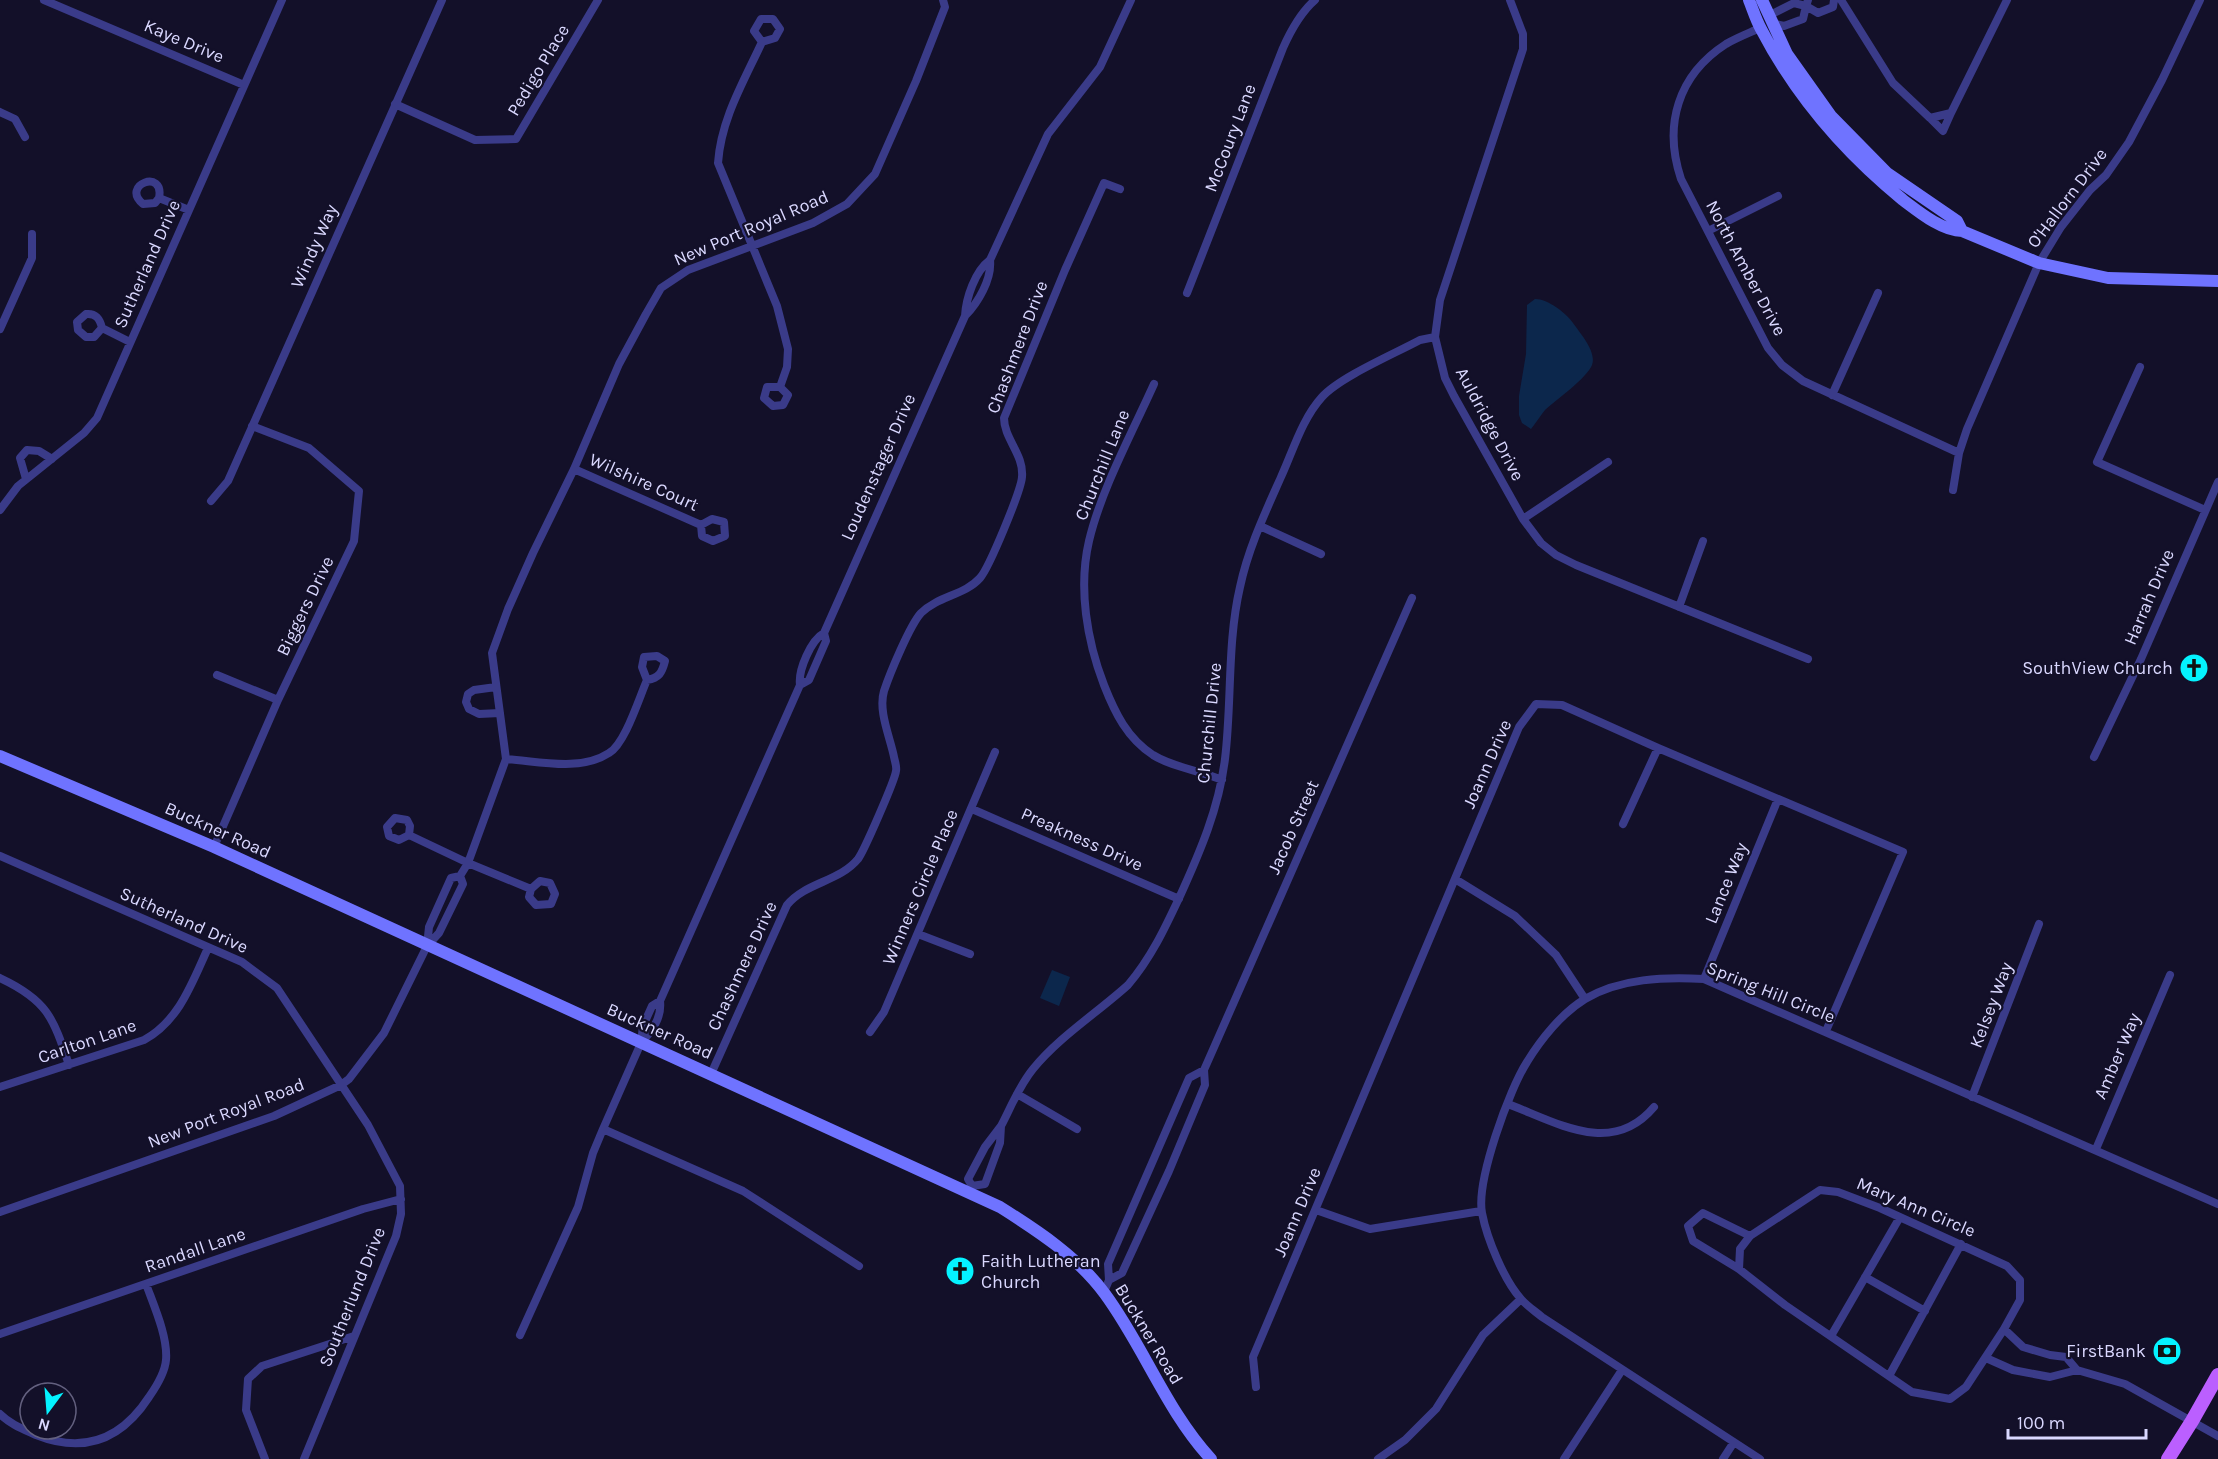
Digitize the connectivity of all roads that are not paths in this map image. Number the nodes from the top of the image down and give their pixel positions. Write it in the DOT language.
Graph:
graph roads {
  1 [pos="44,0"];
  2 [pos="282,0"];
  3 [pos="442,0"];
  4 [pos="598,0"];
  5 [pos="944,0"];
  6 [pos="1131,0"];
  7 [pos="1314,0"];
  8 [pos="1510,0"];
  9 [pos="1749,0"];
  10 [pos="1762,0"];
  11 [pos="1834,0"];
  12 [pos="1840,0"];
  13 [pos="2007,0"];
  14 [pos="2200,0"];
  15 [pos="1807,3"];
  16 [pos="1766,26"];
  17 [pos="762,42"];
  18 [pos="244,85"];
  19 [pos="395,104"];
  20 [pos="0,112"];
  21 [pos="1951,113"];
  22 [pos="1930,118"];
  23 [pos="25,137"];
  24 [pos="1120,189"];
  25 [pos="1778,196"];
  26 [pos="159,198"];
  27 [pos="189,210"];
  28 [pos="1708,231"];
  29 [pos="32,234"];
  30 [pos="751,245"];
  31 [pos="2039,263"];
  32 [pos="2218,282"];
  33 [pos="1187,293"];
  34 [pos="1878,293"];
  35 [pos="102,328"];
  36 [pos="0,329"];
  37 [pos="1435,337"];
  38 [pos="130,342"];
  39 [pos="2140,367"];
  40 [pos="1154,384"];
  41 [pos="780,387"];
  42 [pos="1832,395"];
  43 [pos="252,426"];
  44 [pos="1959,453"];
  45 [pos="52,459"];
  46 [pos="1608,462"];
  47 [pos="574,469"];
  48 [pos="26,479"];
  49 [pos="2218,482"];
  50 [pos="1953,490"];
  51 [pos="211,501"];
  52 [pos="0,510"];
  53 [pos="2205,510"];
  54 [pos="1523,519"];
  55 [pos="700,525"];
  56 [pos="1260,526"];
  57 [pos="1702,541"];
  58 [pos="1321,554"];
  59 [pos="1412,598"];
  60 [pos="1679,607"];
  61 [pos="1808,659"];
  62 [pos="217,675"];
  63 [pos="646,680"];
  64 [pos="496,687"];
  65 [pos="278,700"];
  66 [pos="500,713"];
  67 [pos="1658,748"];
  68 [pos="995,752"];
  69 [pos="0,756"];
  70 [pos="2094,757"];
  71 [pos="506,759"];
  72 [pos="1222,780"];
  73 [pos="1778,799"];
  74 [pos="972,809"];
  75 [pos="1623,824"];
  76 [pos="409,835"];
  77 [pos="214,847"];
  78 [pos="0,856"];
  79 [pos="468,863"];
  80 [pos="1455,879"];
  81 [pos="531,889"];
  82 [pos="1179,899"];
  83 [pos="2039,924"];
  84 [pos="918,934"];
  85 [pos="428,946"];
  86 [pos="208,948"];
  87 [pos="970,954"];
  88 [pos="2169,975"];
  89 [pos="0,978"];
  90 [pos="1704,979"];
  91 [pos="1585,999"];
  92 [pos="1826,1031"];
  93 [pos="870,1032"];
  94 [pos="641,1042"];
  95 [pos="69,1065"];
  96 [pos="1204,1070"];
  97 [pos="711,1074"];
  98 [pos="340,1085"];
  99 [pos="0,1087"];
  100 [pos="1017,1094"];
  101 [pos="1972,1096"];
  102 [pos="1508,1104"];
  103 [pos="1654,1107"];
  104 [pos="1001,1126"];
  105 [pos="603,1129"];
  106 [pos="1077,1129"];
  107 [pos="2096,1149"];
  108 [pos="971,1189"];
  109 [pos="401,1199"];
  110 [pos="2218,1203"];
  111 [pos="1316,1210"];
  112 [pos="1481,1211"];
  113 [pos="0,1212"];
  114 [pos="1900,1216"];
  115 [pos="1750,1236"];
  116 [pos="1961,1244"];
  117 [pos="859,1266"];
  118 [pos="1739,1269"];
  119 [pos="1865,1276"];
  120 [pos="1109,1280"];
  121 [pos="147,1284"];
  122 [pos="1104,1292"];
  123 [pos="1521,1299"];
  124 [pos="1925,1311"];
  125 [pos="2004,1329"];
  126 [pos="0,1334"];
  127 [pos="520,1335"];
  128 [pos="354,1336"];
  129 [pos="1831,1336"];
  130 [pos="1986,1359"];
  131 [pos="1622,1370"];
  132 [pos="2077,1370"];
  133 [pos="2218,1375"];
  134 [pos="1889,1376"];
  135 [pos="1256,1387"];
  136 [pos="0,1414"];
  137 [pos="2192,1421"];
  138 [pos="2218,1436"];
  139 [pos="1734,1442"];
  140 [pos="265,1459"];
  141 [pos="304,1459"];
  142 [pos="1211,1459"];
  143 [pos="1377,1459"];
  144 [pos="1564,1459"];
  145 [pos="1723,1459"];
  146 [pos="1760,1459"];
  147 [pos="2168,1459"];
  1 -- 18 [label="street, Kaye Drive"];
  2 -- 18 [label="street, Sutherland Drive"];
  3 -- 19 [label="street, Windy Way"];
  4 -- 19 [label="street, Pedigo Place"];
  5 -- 30 [label="street, New Port Royal Road"];
  6 -- 94 [label="street, Loudenstager Drive"];
  7 -- 33 [label="street, McCoury Lane"];
  8 -- 37 [label="street, Auldridge Drive"];
  9 -- 16 [label="street"];
  10 -- 16 [label="street"];
  11 -- 15 [label="street"];
  12 -- 22 [label="street"];
  13 -- 21 [label="street"];
  14 -- 31 [label="street, O'Hallorn Drive"];
  15 -- 16 [label="street"];
  15 -- 16 [label="street"];
  16 -- 28 [label="street, North Amber Drive"];
  16 -- 31 [label="street"];
  17 -- 30 [label="street"];
  18 -- 27 [label="street, Sutherland Drive"];
  19 -- 43 [label="street, Windy Way"];
  20 -- 23 [label="street"];
  21 -- 22 [label="street"];
  21 -- 22 [label="street"];
  24 -- 97 [label="street, Chashmere Drive"];
  25 -- 28 [label="street"];
  26 -- 27 [label="street"];
  27 -- 38 [label="street, Sutherland Drive"];
  28 -- 42 [label="street, North Amber Drive"];
  29 -- 36 [label="street"];
  30 -- 41 [label="street"];
  30 -- 47 [label="street, New Port Royal Road"];
  31 -- 32 [label="street"];
  31 -- 44 [label="street, O'Hallorn Drive"];
  34 -- 42 [label="street"];
  35 -- 38 [label="street"];
  37 -- 54 [label="street, Auldridge Drive"];
  37 -- 56 [label="street, Churchill Drive"];
  38 -- 45 [label="street, Sutherland Drive"];
  39 -- 53 [label="street"];
  40 -- 72 [label="street, Churchill Lane"];
  42 -- 44 [label="street, North Amber Drive"];
  43 -- 51 [label="street, Windy Way"];
  43 -- 65 [label="street, Biggers Drive"];
  44 -- 50 [label="street, O'Hallorn Drive"];
  45 -- 48 [label="street, Sutherland Drive"];
  45 -- 48 [label="street"];
  46 -- 54 [label="street"];
  47 -- 55 [label="street, Wilshire Court"];
  47 -- 64 [label="street, New Port Royal Road"];
  48 -- 52 [label="street, Sutherland Drive"];
  49 -- 53 [label="street, Harrah Drive"];
  53 -- 70 [label="street, Harrah Drive"];
  54 -- 60 [label="street, Auldridge Drive"];
  56 -- 58 [label="street"];
  56 -- 72 [label="street, Churchill Drive"];
  57 -- 60 [label="street"];
  59 -- 96 [label="street, Jacob Street"];
  60 -- 61 [label="street, Auldridge Drive"];
  62 -- 65 [label="street"];
  63 -- 71 [label="street"];
  64 -- 66 [label="street, New Port Royal Road"];
  64 -- 66 [label="street"];
  65 -- 77 [label="street, Biggers Drive"];
  66 -- 71 [label="street, New Port Royal Road"];
  67 -- 73 [label="street, Joann Drive"];
  67 -- 75 [label="street"];
  67 -- 80 [label="street, Joann Drive"];
  68 -- 74 [label="street, Winners Circle Place"];
  69 -- 77 [label="street, Buckner Road"];
  71 -- 79 [label="street, New Port Royal Road"];
  72 -- 82 [label="street, Churchill Drive"];
  73 -- 90 [label="street, Lance Way"];
  73 -- 92 [label="street, Joann Drive"];
  74 -- 82 [label="street, Preakness Drive"];
  74 -- 84 [label="street, Winners Circle Place"];
  76 -- 79 [label="street"];
  77 -- 85 [label="street, Buckner Road"];
  78 -- 86 [label="street, Sutherland Drive"];
  79 -- 81 [label="street"];
  79 -- 85 [label="street, New Port Royal Road"];
  80 -- 91 [label="street"];
  80 -- 111 [label="street, Joann Drive"];
  82 -- 100 [label="street, Churchill Drive"];
  83 -- 101 [label="street, Kelsey Way"];
  84 -- 87 [label="street"];
  84 -- 93 [label="street, Winners Circle Place"];
  85 -- 94 [label="street, Buckner Road"];
  85 -- 98 [label="street, New Port Royal Road"];
  86 -- 95 [label="street, Carlton Lane"];
  86 -- 98 [label="street, Sutherland Drive"];
  88 -- 107 [label="street, Amber Way"];
  89 -- 95 [label="street"];
  90 -- 91 [label="street, Spring Hill Circle"];
  90 -- 92 [label="street, Spring Hill Circle"];
  91 -- 102 [label="street, Spring Hill Circle"];
  92 -- 101 [label="street, Spring Hill Circle"];
  94 -- 97 [label="street, Buckner Road"];
  94 -- 105 [label="street, Loudenstager Drive"];
  95 -- 99 [label="street, Carlton Lane"];
  96 -- 120 [label="street, Jacob Street"];
  96 -- 120 [label="street, Jacob Street"];
  97 -- 108 [label="street, Buckner Road"];
  98 -- 109 [label="street, Southerlund Drive"];
  98 -- 113 [label="street, New Port Royal Road"];
  100 -- 104 [label="street, Churchill Drive"];
  100 -- 106 [label="street"];
  101 -- 107 [label="street, Spring Hill Circle"];
  102 -- 103 [label="street"];
  102 -- 112 [label="street, Spring Hill Circle"];
  104 -- 108 [label="street, Churchill Drive"];
  104 -- 108 [label="street, Churchill Drive"];
  105 -- 117 [label="street"];
  105 -- 127 [label="street, Loudenstager Drive"];
  107 -- 110 [label="street, Spring Hill Circle"];
  108 -- 122 [label="street, Buckner Road"];
  109 -- 121 [label="street, Randall Lane"];
  109 -- 128 [label="street, Southerlund Drive"];
  111 -- 112 [label="street"];
  111 -- 135 [label="street, Joann Drive"];
  112 -- 123 [label="street, Spring Hill Circle"];
  114 -- 115 [label="street, Mary Ann Circle"];
  114 -- 116 [label="street, Mary Ann Circle"];
  114 -- 119 [label="street"];
  115 -- 118 [label="street"];
  115 -- 118 [label="street, Mary Ann Circle"];
  116 -- 124 [label="street"];
  116 -- 125 [label="street, Mary Ann Circle"];
  118 -- 129 [label="street, Mary Ann Circle"];
  119 -- 124 [label="street"];
  119 -- 129 [label="street"];
  120 -- 122 [label="street, Jacob Street"];
  121 -- 126 [label="street, Randall Lane"];
  121 -- 136 [label="street"];
  122 -- 142 [label="street, Buckner Road"];
  123 -- 131 [label="street, Spring Hill Circle"];
  123 -- 143 [label="street"];
  124 -- 134 [label="street"];
  125 -- 130 [label="street, Mary Ann Circle"];
  125 -- 132 [label="street"];
  128 -- 140 [label="street"];
  128 -- 141 [label="street, Southerlund Drive"];
  129 -- 134 [label="street, Mary Ann Circle"];
  130 -- 132 [label="street"];
  130 -- 134 [label="street, Mary Ann Circle"];
  131 -- 139 [label="street, Spring Hill Circle"];
  131 -- 144 [label="street"];
  132 -- 137 [label="street"];
  133 -- 137 [label="main road"];
  137 -- 138 [label="street"];
  137 -- 147 [label="main road"];
  139 -- 145 [label="street"];
  139 -- 146 [label="street, Spring Hill Circle"];
}
